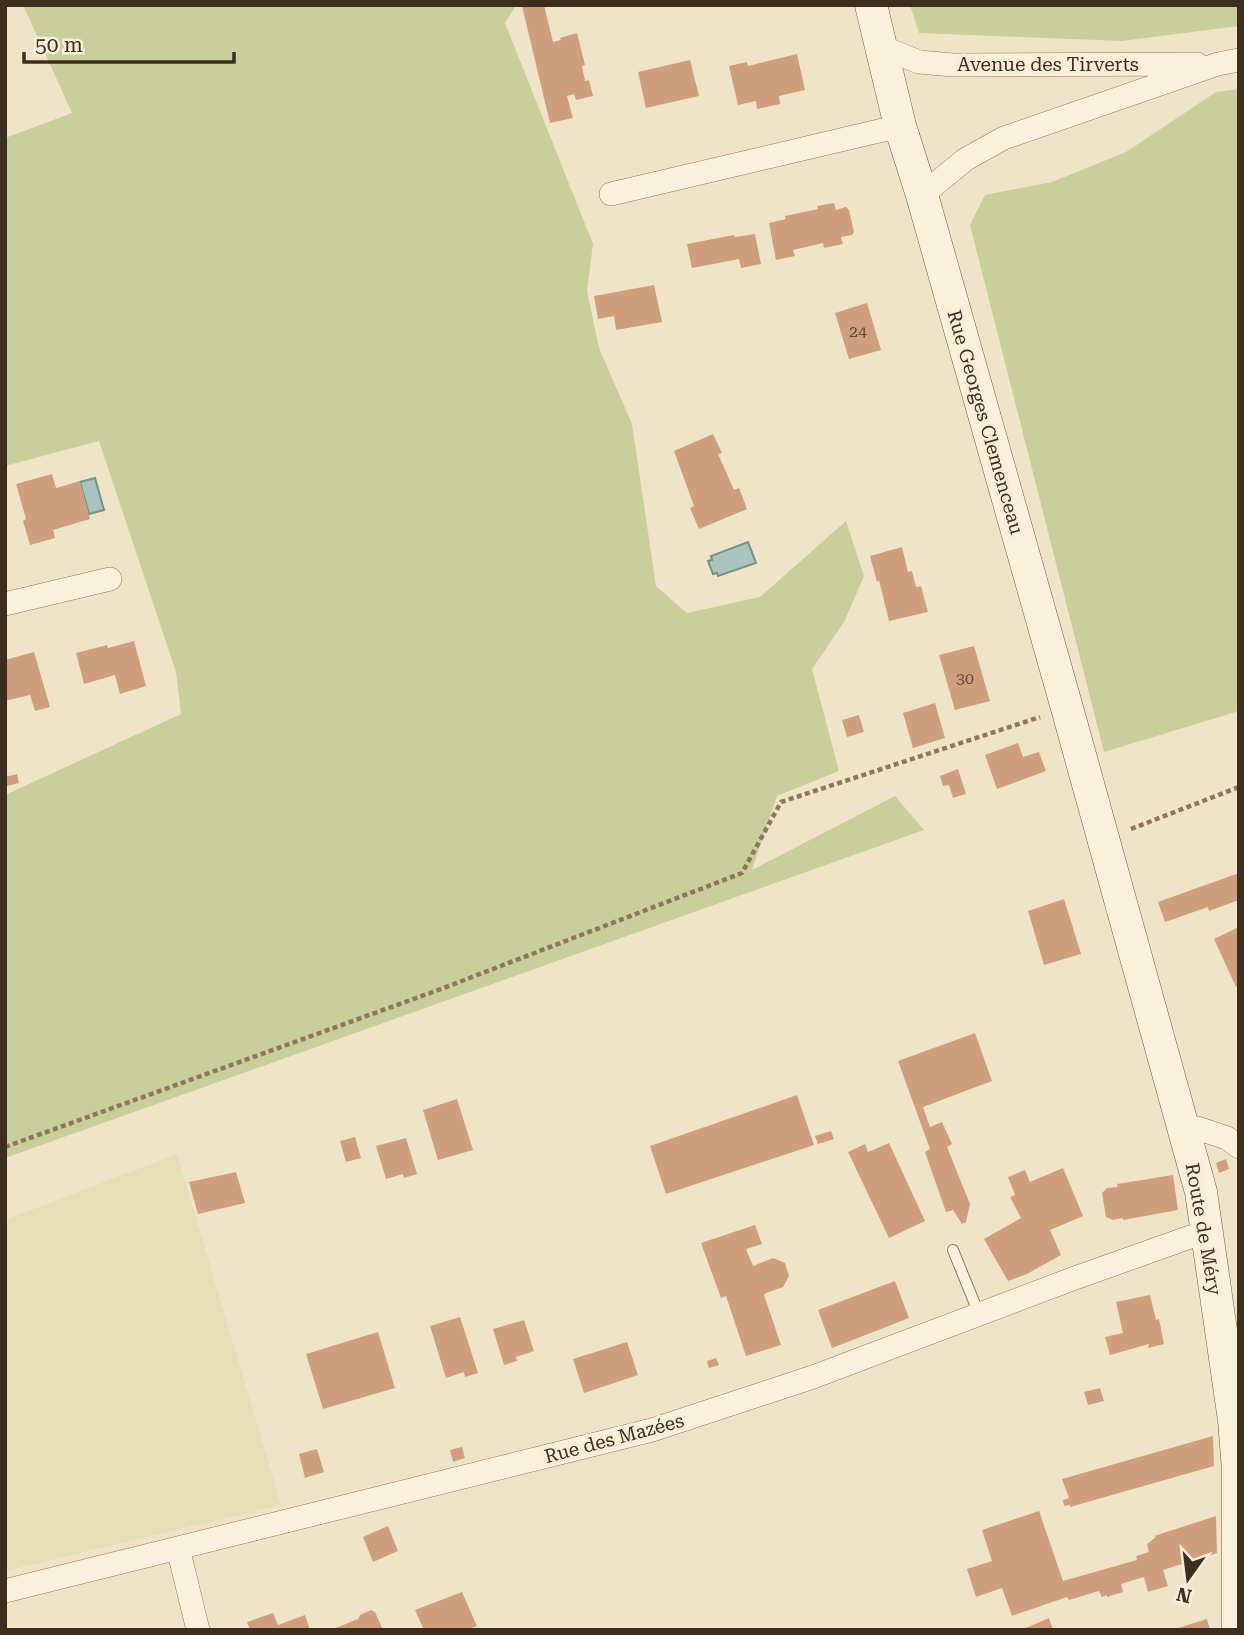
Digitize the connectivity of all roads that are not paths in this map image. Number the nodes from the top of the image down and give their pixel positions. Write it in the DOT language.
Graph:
graph roads {
  1 [pos="871,5"];
  2 [pos="882,47"];
  3 [pos="1228,62"];
  4 [pos="900,126"];
  5 [pos="611,194"];
  6 [pos="922,195"];
  7 [pos="110,579"];
  8 [pos="5,604"];
  9 [pos="1104,839"];
  10 [pos="1185,1133"];
  11 [pos="1239,1147"];
  12 [pos="1207,1231"];
  13 [pos="953,1250"];
  14 [pos="979,1314"];
  15 [pos="178,1548"];
  16 [pos="5,1591"];
  17 [pos="198,1630"];
  18 [pos="1238,1630"];
  1 -- 2 [label="main road, Rue Georges Clemenceau"];
  2 -- 3 [label="street, Avenue des Tirverts"];
  2 -- 4 [label="main road, Rue Georges Clemenceau"];
  3 -- 6 [label="street, Avenue des Tirverts"];
  4 -- 5 [label="street"];
  4 -- 6 [label="main road, Rue Georges Clemenceau"];
  6 -- 9 [label="main road, Rue Georges Clemenceau"];
  7 -- 8 [label="street"];
  9 -- 10 [label="main road, Route de Méry"];
  10 -- 11 [label="street"];
  10 -- 12 [label="main road, Route de Méry"];
  12 -- 14 [label="street, Rue des Mazées"];
  12 -- 18 [label="main road, Route de Méry"];
  13 -- 14 [label="lane"];
  14 -- 15 [label="street, Rue des Mazées"];
  15 -- 16 [label="street, Rue des Mazées"];
  15 -- 17 [label="street"];
}
